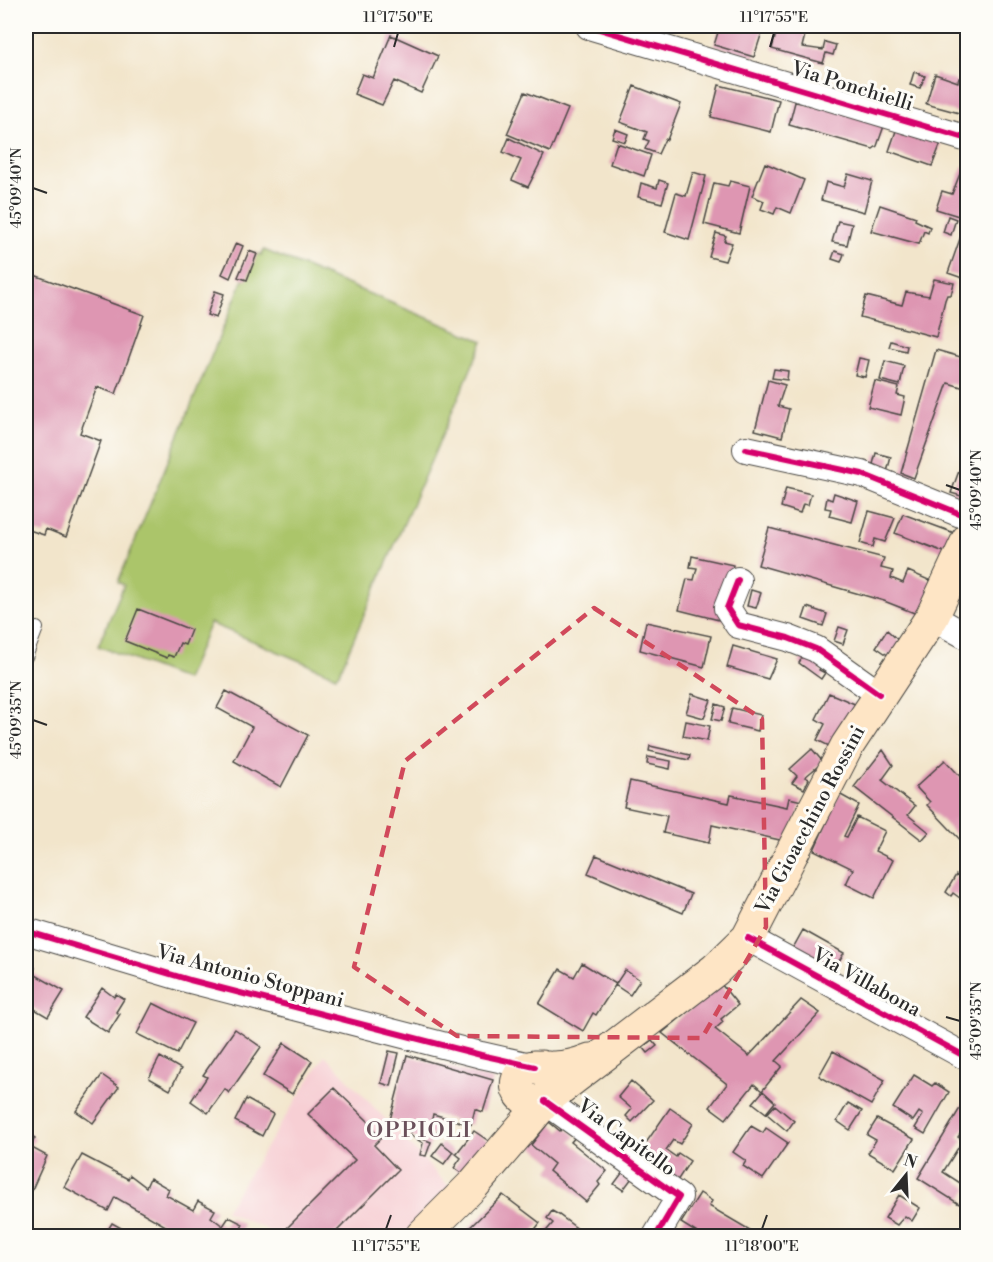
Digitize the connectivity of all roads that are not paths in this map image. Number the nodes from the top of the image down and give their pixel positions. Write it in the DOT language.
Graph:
graph roads {
  1 [pos="589,26"];
  2 [pos="968,139"];
  3 [pos="746,449"];
  4 [pos="968,517"];
  5 [pos="968,540"];
  6 [pos="738,580"];
  7 [pos="932,617"];
  8 [pos="37,628"];
  9 [pos="968,637"];
  10 [pos="26,657"];
  11 [pos="879,694"];
  12 [pos="26,931"];
  13 [pos="748,938"];
  14 [pos="968,1058"];
  15 [pos="536,1088"];
  16 [pos="422,1236"];
  17 [pos="656,1236"];
  1 -- 2 [label="street, Via Ponchielli"];
  3 -- 4 [label="street"];
  5 -- 7 [label="main road, Via Gioacchino Rossini"];
  6 -- 11 [label="street"];
  7 -- 9 [label="street"];
  7 -- 11 [label="main road, Via Gioacchino Rossini"];
  8 -- 10 [label="lane"];
  11 -- 13 [label="main road, Via Gioacchino Rossini"];
  12 -- 15 [label="street, Via Antonio Stoppani"];
  13 -- 14 [label="street, Via Villabona"];
  13 -- 15 [label="main road, Via Gioacchino Rossini"];
  15 -- 16 [label="main road"];
  15 -- 17 [label="street, Via Capitello"];
}
